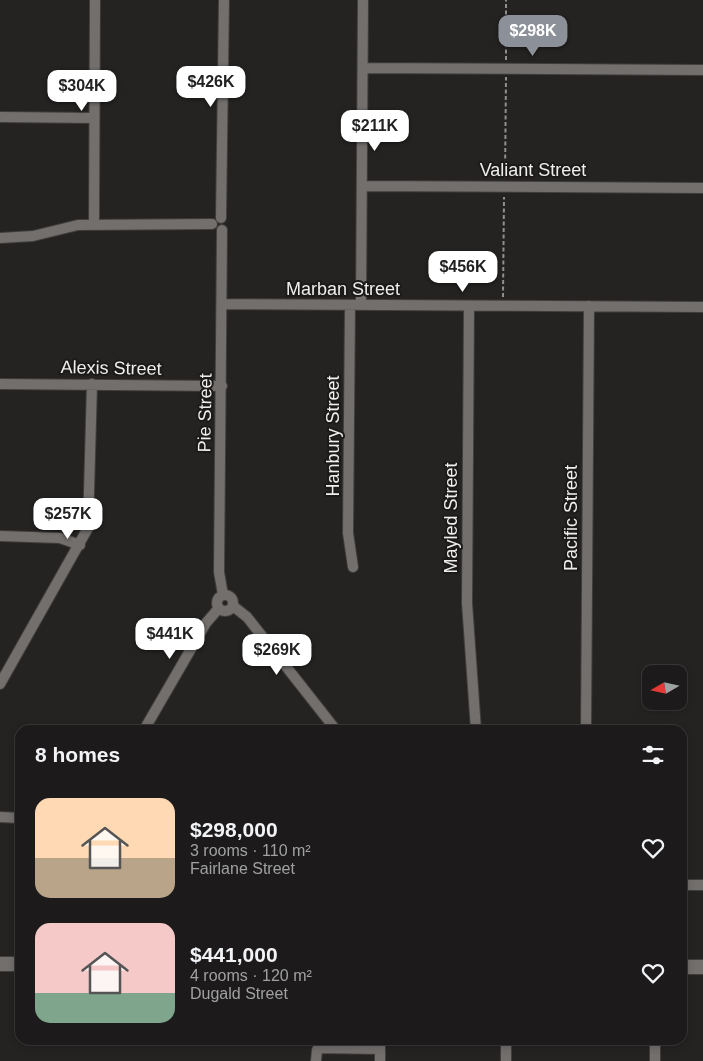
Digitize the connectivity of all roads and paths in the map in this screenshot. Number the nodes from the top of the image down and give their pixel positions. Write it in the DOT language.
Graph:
graph roads {
  1 [pos="95,0"];
  2 [pos="224,0"];
  3 [pos="364,0"];
  4 [pos="506,0"];
  5 [pos="506,64"];
  6 [pos="363,68"];
  7 [pos="703,70"];
  8 [pos="506,75"];
  9 [pos="0,117"];
  10 [pos="94,118"];
  11 [pos="505,181"];
  12 [pos="362,186"];
  13 [pos="703,188"];
  14 [pos="504,192"];
  15 [pos="221,218"];
  16 [pos="94,224"];
  17 [pos="212,224"];
  18 [pos="222,230"];
  19 [pos="0,238"];
  20 [pos="222,304"];
  21 [pos="350,305"];
  22 [pos="361,305"];
  23 [pos="469,306"];
  24 [pos="502,306"];
  25 [pos="588,306"];
  26 [pos="703,307"];
  27 [pos="0,384"];
  28 [pos="92,384"];
  29 [pos="222,386"];
  30 [pos="0,536"];
  31 [pos="80,545"];
  32 [pos="353,567"];
  33 [pos="223,595"];
  34 [pos="233,606"];
  35 [pos="219,608"];
  36 [pos="0,684"];
  37 [pos="147,725"];
  38 [pos="332,725"];
  39 [pos="476,725"];
  40 [pos="586,725"];
  41 [pos="0,817"];
  42 [pos="15,818"];
  43 [pos="687,885"];
  44 [pos="703,885"];
  45 [pos="0,964"];
  46 [pos="15,964"];
  47 [pos="687,967"];
  48 [pos="703,967"];
  49 [pos="687,974"];
  50 [pos="703,974"];
  51 [pos="365,1045"];
  52 [pos="380,1045"];
  53 [pos="506,1045"];
  54 [pos="655,1045"];
  55 [pos="316,1061"];
  56 [pos="380,1061"];
  57 [pos="506,1061"];
  58 [pos="655,1061"];
  1 -- 10 [label="street"];
  2 -- 15 [label="street"];
  3 -- 6 [label="street"];
  4 -- 5 [label="path"];
  6 -- 7 [label="street"];
  6 -- 12 [label="street"];
  8 -- 11 [label="path"];
  9 -- 10 [label="street"];
  10 -- 16 [label="street"];
  12 -- 13 [label="street, Valiant Street"];
  12 -- 22 [label="street"];
  14 -- 24 [label="path"];
  15 -- 17 [label="street"];
  15 -- 18 [label="street"];
  16 -- 17 [label="street"];
  16 -- 19 [label="street"];
  17 -- 18 [label="street"];
  18 -- 20 [label="street, Pie Street"];
  20 -- 21 [label="street, Marban Street"];
  20 -- 29 [label="street, Pie Street"];
  21 -- 22 [label="street, Marban Street"];
  21 -- 32 [label="street, Hanbury Street"];
  22 -- 23 [label="street, Marban Street"];
  23 -- 24 [label="street, Marban Street"];
  23 -- 39 [label="street, Mayled Street"];
  24 -- 25 [label="street, Marban Street"];
  25 -- 26 [label="street, Marban Street"];
  25 -- 40 [label="street, Pacific Street"];
  27 -- 28 [label="street, Alexis Street"];
  28 -- 29 [label="street, Alexis Street"];
  28 -- 31 [label="street"];
  29 -- 33 [label="street, Pie Street"];
  30 -- 31 [label="street"];
  31 -- 36 [label="street"];
  33 -- 34 [label="street"];
  33 -- 35 [label="street"];
  34 -- 35 [label="street"];
  34 -- 38 [label="street"];
  35 -- 37 [label="street"];
  41 -- 42 [label="street"];
  43 -- 44 [label="street"];
  45 -- 46 [label="main road"];
  47 -- 48 [label="main road"];
  49 -- 50 [label="main road"];
  51 -- 55 [label="street"];
  52 -- 56 [label="street"];
  53 -- 57 [label="street"];
  54 -- 58 [label="street"];
}
